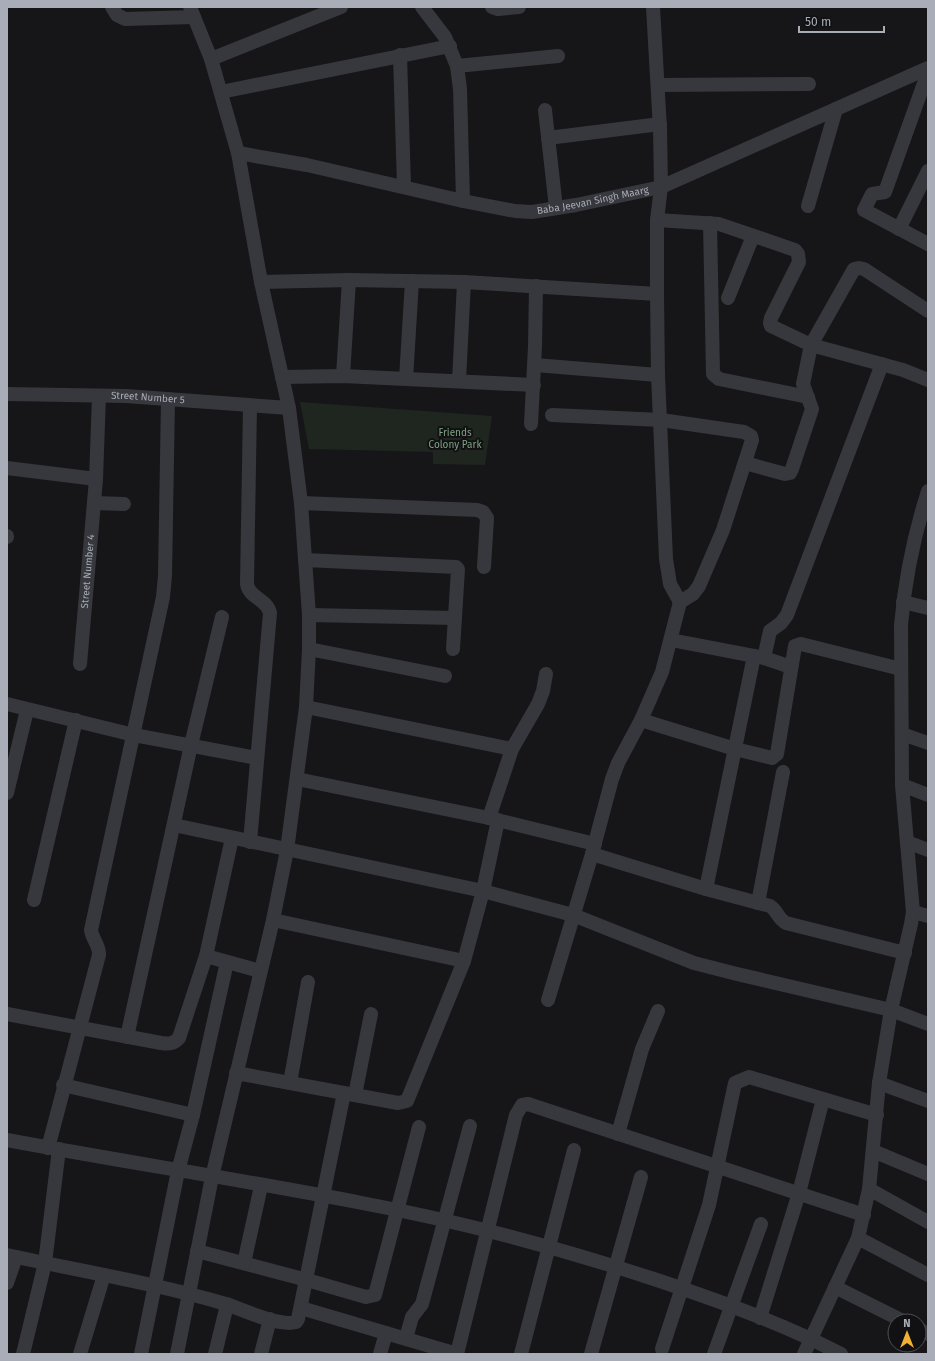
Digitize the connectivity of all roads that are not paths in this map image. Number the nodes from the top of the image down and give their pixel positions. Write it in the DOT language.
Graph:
graph roads {
  1 [pos="112,7"];
  2 [pos="341,7"];
  3 [pos="422,7"];
  4 [pos="653,7"];
  5 [pos="192,12"];
  6 [pos="450,46"];
  7 [pos="400,55"];
  8 [pos="558,56"];
  9 [pos="211,59"];
  10 [pos="457,66"];
  11 [pos="928,68"];
  12 [pos="928,72"];
  13 [pos="809,84"];
  14 [pos="658,85"];
  15 [pos="222,92"];
  16 [pos="836,109"];
  17 [pos="545,110"];
  18 [pos="660,124"];
  19 [pos="548,138"];
  20 [pos="238,153"];
  21 [pos="928,171"];
  22 [pos="404,186"];
  23 [pos="661,187"];
  24 [pos="463,201"];
  25 [pos="808,206"];
  26 [pos="556,208"];
  27 [pos="657,220"];
  28 [pos="710,223"];
  29 [pos="899,229"];
  30 [pos="753,236"];
  31 [pos="928,244"];
  32 [pos="349,280"];
  33 [pos="412,281"];
  34 [pos="261,282"];
  35 [pos="464,282"];
  36 [pos="536,286"];
  37 [pos="657,294"];
  38 [pos="728,298"];
  39 [pos="928,311"];
  40 [pos="811,345"];
  41 [pos="882,364"];
  42 [pos="535,365"];
  43 [pos="658,375"];
  44 [pos="343,376"];
  45 [pos="282,377"];
  46 [pos="406,379"];
  47 [pos="928,380"];
  48 [pos="458,381"];
  49 [pos="534,385"];
  50 [pos="7,394"];
  51 [pos="99,396"];
  52 [pos="808,396"];
  53 [pos="168,399"];
  54 [pos="250,406"];
  55 [pos="289,408"];
  56 [pos="552,416"];
  57 [pos="661,420"];
  58 [pos="531,424"];
  59 [pos="745,463"];
  60 [pos="7,468"];
  61 [pos="96,479"];
  62 [pos="928,491"];
  63 [pos="94,503"];
  64 [pos="301,503"];
  65 [pos="124,504"];
  66 [pos="923,521"];
  67 [pos="305,560"];
  68 [pos="484,567"];
  69 [pos="680,602"];
  70 [pos="903,602"];
  71 [pos="928,608"];
  72 [pos="309,614"];
  73 [pos="222,617"];
  74 [pos="455,618"];
  75 [pos="671,640"];
  76 [pos="309,649"];
  77 [pos="453,649"];
  78 [pos="759,657"];
  79 [pos="80,664"];
  80 [pos="791,667"];
  81 [pos="901,669"];
  82 [pos="546,674"];
  83 [pos="445,676"];
  84 [pos="7,704"];
  85 [pos="306,707"];
  86 [pos="27,710"];
  87 [pos="76,720"];
  88 [pos="641,720"];
  89 [pos="902,734"];
  90 [pos="134,735"];
  91 [pos="928,743"];
  92 [pos="191,745"];
  93 [pos="512,749"];
  94 [pos="735,749"];
  95 [pos="257,758"];
  96 [pos="783,772"];
  97 [pos="297,779"];
  98 [pos="902,785"];
  99 [pos="7,793"];
  100 [pos="928,795"];
  101 [pos="494,819"];
  102 [pos="174,825"];
  103 [pos="232,838"];
  104 [pos="250,842"];
  105 [pos="907,842"];
  106 [pos="593,849"];
  107 [pos="287,850"];
  108 [pos="928,850"];
  109 [pos="706,889"];
  110 [pos="483,891"];
  111 [pos="34,900"];
  112 [pos="758,902"];
  113 [pos="913,912"];
  114 [pos="573,916"];
  115 [pos="928,916"];
  116 [pos="273,920"];
  117 [pos="905,953"];
  118 [pos="206,956"];
  119 [pos="464,961"];
  120 [pos="227,962"];
  121 [pos="260,971"];
  122 [pos="308,982"];
  123 [pos="548,1000"];
  124 [pos="891,1010"];
  125 [pos="658,1011"];
  126 [pos="7,1014"];
  127 [pos="371,1014"];
  128 [pos="928,1024"];
  129 [pos="80,1029"];
  130 [pos="127,1037"];
  131 [pos="236,1073"];
  132 [pos="290,1083"];
  133 [pos="879,1083"];
  134 [pos="63,1085"];
  135 [pos="350,1094"];
  136 [pos="823,1099"];
  137 [pos="928,1101"];
  138 [pos="193,1115"];
  139 [pos="877,1115"];
  140 [pos="419,1126"];
  141 [pos="470,1126"];
  142 [pos="618,1134"];
  143 [pos="7,1140"];
  144 [pos="53,1148"];
  145 [pos="574,1150"];
  146 [pos="873,1151"];
  147 [pos="717,1165"];
  148 [pos="178,1171"];
  149 [pos="928,1174"];
  150 [pos="212,1177"];
  151 [pos="641,1177"];
  152 [pos="261,1186"];
  153 [pos="869,1189"];
  154 [pos="799,1193"];
  155 [pos="324,1196"];
  156 [pos="396,1210"];
  157 [pos="864,1215"];
  158 [pos="443,1220"];
  159 [pos="928,1222"];
  160 [pos="761,1224"];
  161 [pos="489,1231"];
  162 [pos="858,1238"];
  163 [pos="549,1248"];
  164 [pos="197,1252"];
  165 [pos="11,1256"];
  166 [pos="45,1263"];
  167 [pos="244,1263"];
  168 [pos="616,1266"];
  169 [pos="104,1275"];
  170 [pos="928,1275"];
  171 [pos="307,1280"];
  172 [pos="7,1283"];
  173 [pos="156,1285"];
  174 [pos="835,1287"];
  175 [pos="681,1288"];
  176 [pos="189,1294"];
  177 [pos="227,1305"];
  178 [pos="731,1306"];
  179 [pos="301,1308"];
  180 [pos="887,1313"];
  181 [pos="760,1318"];
  182 [pos="270,1319"];
  183 [pos="386,1334"];
  184 [pos="406,1338"];
  185 [pos="811,1338"];
  186 [pos="662,1349"];
  187 [pos="23,1354"];
  188 [pos="80,1354"];
  189 [pos="141,1354"];
  190 [pos="177,1354"];
  191 [pos="215,1354"];
  192 [pos="261,1354"];
  193 [pos="380,1354"];
  194 [pos="457,1354"];
  195 [pos="521,1354"];
  196 [pos="591,1354"];
  197 [pos="714,1354"];
  198 [pos="804,1354"];
  199 [pos="841,1354"];
  1 -- 5 [label="street"];
  2 -- 9 [label="street"];
  3 -- 6 [label="street"];
  4 -- 14 [label="street"];
  5 -- 9 [label="street"];
  6 -- 7 [label="street"];
  6 -- 10 [label="street"];
  7 -- 15 [label="street"];
  7 -- 22 [label="street"];
  8 -- 10 [label="street"];
  9 -- 15 [label="street"];
  10 -- 24 [label="street"];
  11 -- 16 [label="street, Baba Jeevan Singh Maarg"];
  12 -- 29 [label="street"];
  13 -- 14 [label="street"];
  14 -- 18 [label="street"];
  15 -- 20 [label="street"];
  16 -- 23 [label="street, Baba Jeevan Singh Maarg"];
  16 -- 25 [label="street"];
  17 -- 19 [label="street"];
  18 -- 19 [label="street"];
  18 -- 23 [label="street"];
  19 -- 26 [label="street"];
  20 -- 22 [label="street, Baba Jeevan Singh Maarg"];
  20 -- 34 [label="street"];
  21 -- 29 [label="street"];
  22 -- 24 [label="street, Baba Jeevan Singh Maarg"];
  23 -- 26 [label="street, Baba Jeevan Singh Maarg"];
  23 -- 27 [label="street"];
  24 -- 26 [label="street, Baba Jeevan Singh Maarg"];
  27 -- 28 [label="street"];
  27 -- 37 [label="street"];
  28 -- 30 [label="street"];
  28 -- 52 [label="street"];
  29 -- 31 [label="street"];
  30 -- 38 [label="street"];
  30 -- 40 [label="street"];
  32 -- 33 [label="street"];
  32 -- 34 [label="street"];
  32 -- 44 [label="street"];
  33 -- 35 [label="street"];
  33 -- 46 [label="street"];
  34 -- 45 [label="street"];
  35 -- 36 [label="street"];
  35 -- 48 [label="street"];
  36 -- 37 [label="street"];
  36 -- 42 [label="street"];
  37 -- 43 [label="street"];
  39 -- 40 [label="street"];
  40 -- 41 [label="street"];
  40 -- 52 [label="street"];
  41 -- 47 [label="street"];
  41 -- 78 [label="street"];
  42 -- 43 [label="street"];
  42 -- 49 [label="street"];
  43 -- 57 [label="street"];
  44 -- 45 [label="street"];
  44 -- 46 [label="street"];
  45 -- 55 [label="street"];
  46 -- 48 [label="street"];
  48 -- 49 [label="street"];
  49 -- 58 [label="street"];
  50 -- 51 [label="street, Street Number 5"];
  51 -- 53 [label="street, Street Number 5"];
  51 -- 61 [label="street, Street Number 4"];
  52 -- 59 [label="street"];
  53 -- 54 [label="street, Street Number 5"];
  53 -- 90 [label="street"];
  54 -- 55 [label="street, Street Number 5"];
  54 -- 95 [label="street"];
  55 -- 64 [label="street"];
  56 -- 57 [label="street"];
  57 -- 59 [label="street"];
  57 -- 69 [label="street"];
  59 -- 69 [label="street"];
  60 -- 61 [label="street"];
  61 -- 63 [label="street, Street Number 4"];
  62 -- 66 [label="street"];
  63 -- 65 [label="street"];
  63 -- 79 [label="street, Street Number 4"];
  64 -- 67 [label="street"];
  64 -- 68 [label="street"];
  66 -- 70 [label="street"];
  67 -- 72 [label="street"];
  67 -- 74 [label="street"];
  69 -- 75 [label="street"];
  70 -- 71 [label="street"];
  70 -- 81 [label="street"];
  72 -- 74 [label="street"];
  72 -- 76 [label="street"];
  73 -- 92 [label="street"];
  74 -- 77 [label="street"];
  75 -- 78 [label="street"];
  75 -- 88 [label="street"];
  76 -- 83 [label="street"];
  76 -- 85 [label="street"];
  78 -- 80 [label="street"];
  78 -- 94 [label="street"];
  80 -- 81 [label="street"];
  80 -- 94 [label="street"];
  81 -- 89 [label="street"];
  82 -- 93 [label="street"];
  84 -- 86 [label="street"];
  85 -- 93 [label="street"];
  85 -- 97 [label="street"];
  86 -- 87 [label="street"];
  86 -- 99 [label="street"];
  87 -- 90 [label="street"];
  87 -- 111 [label="street"];
  88 -- 94 [label="street"];
  88 -- 106 [label="street"];
  89 -- 91 [label="street"];
  89 -- 98 [label="street"];
  90 -- 92 [label="street"];
  90 -- 129 [label="street"];
  92 -- 95 [label="street"];
  92 -- 102 [label="street"];
  93 -- 101 [label="street"];
  94 -- 109 [label="street"];
  95 -- 104 [label="street"];
  96 -- 112 [label="street"];
  97 -- 101 [label="street"];
  97 -- 107 [label="street"];
  98 -- 100 [label="street"];
  98 -- 105 [label="street"];
  101 -- 106 [label="street"];
  101 -- 110 [label="street"];
  102 -- 103 [label="street"];
  102 -- 130 [label="street"];
  103 -- 104 [label="street"];
  103 -- 118 [label="street"];
  104 -- 107 [label="street"];
  105 -- 108 [label="street"];
  105 -- 113 [label="street"];
  106 -- 109 [label="street"];
  106 -- 114 [label="street"];
  107 -- 110 [label="street"];
  107 -- 116 [label="street"];
  109 -- 112 [label="street"];
  110 -- 114 [label="street"];
  110 -- 119 [label="street"];
  112 -- 117 [label="street"];
  113 -- 115 [label="street"];
  113 -- 117 [label="street"];
  114 -- 123 [label="street"];
  114 -- 124 [label="street"];
  116 -- 119 [label="street"];
  116 -- 121 [label="street"];
  117 -- 124 [label="street"];
  118 -- 120 [label="street"];
  118 -- 130 [label="street"];
  119 -- 135 [label="street"];
  120 -- 121 [label="street"];
  120 -- 138 [label="street"];
  121 -- 131 [label="street"];
  122 -- 132 [label="street"];
  124 -- 128 [label="street"];
  124 -- 133 [label="street"];
  125 -- 142 [label="street"];
  126 -- 129 [label="street"];
  127 -- 135 [label="street"];
  129 -- 130 [label="street"];
  129 -- 134 [label="street"];
  131 -- 132 [label="street"];
  131 -- 150 [label="street"];
  132 -- 135 [label="street"];
  133 -- 137 [label="street"];
  133 -- 139 [label="street"];
  134 -- 138 [label="street"];
  134 -- 144 [label="street"];
  135 -- 155 [label="street"];
  136 -- 139 [label="street"];
  136 -- 147 [label="street"];
  136 -- 154 [label="street"];
  138 -- 148 [label="street"];
  139 -- 146 [label="street"];
  140 -- 156 [label="street"];
  141 -- 158 [label="street"];
  142 -- 147 [label="street"];
  142 -- 161 [label="street"];
  143 -- 144 [label="street"];
  144 -- 148 [label="street"];
  144 -- 166 [label="street"];
  145 -- 163 [label="street"];
  146 -- 149 [label="street"];
  146 -- 153 [label="street"];
  147 -- 154 [label="street"];
  147 -- 175 [label="street"];
  148 -- 150 [label="street"];
  148 -- 173 [label="street"];
  150 -- 152 [label="street"];
  150 -- 164 [label="street"];
  151 -- 168 [label="street"];
  152 -- 155 [label="street"];
  152 -- 167 [label="street"];
  153 -- 157 [label="street"];
  153 -- 159 [label="street"];
  154 -- 157 [label="street"];
  154 -- 181 [label="street"];
  155 -- 156 [label="street"];
  155 -- 171 [label="street"];
  156 -- 158 [label="street"];
  156 -- 171 [label="street"];
  157 -- 162 [label="street"];
  158 -- 161 [label="street"];
  158 -- 184 [label="street"];
  160 -- 178 [label="street"];
  161 -- 163 [label="street"];
  161 -- 194 [label="street"];
  162 -- 170 [label="street"];
  162 -- 174 [label="street"];
  163 -- 168 [label="street"];
  163 -- 195 [label="street"];
  164 -- 167 [label="street"];
  164 -- 176 [label="street"];
  165 -- 166 [label="street"];
  165 -- 172 [label="street"];
  166 -- 169 [label="street"];
  166 -- 187 [label="street"];
  167 -- 171 [label="street"];
  168 -- 175 [label="street"];
  168 -- 196 [label="street"];
  169 -- 173 [label="street"];
  169 -- 188 [label="street"];
  171 -- 179 [label="street"];
  173 -- 176 [label="street"];
  173 -- 189 [label="street"];
  174 -- 180 [label="street"];
  174 -- 185 [label="street"];
  175 -- 178 [label="street"];
  175 -- 186 [label="street"];
  176 -- 177 [label="street"];
  176 -- 190 [label="street"];
  177 -- 182 [label="street"];
  177 -- 191 [label="street"];
  178 -- 181 [label="street"];
  178 -- 197 [label="street"];
  179 -- 182 [label="street"];
  179 -- 183 [label="street"];
  181 -- 185 [label="street"];
  182 -- 192 [label="street"];
  183 -- 184 [label="street"];
  183 -- 193 [label="street"];
  184 -- 194 [label="street"];
  185 -- 198 [label="street"];
  185 -- 199 [label="street"];
}
